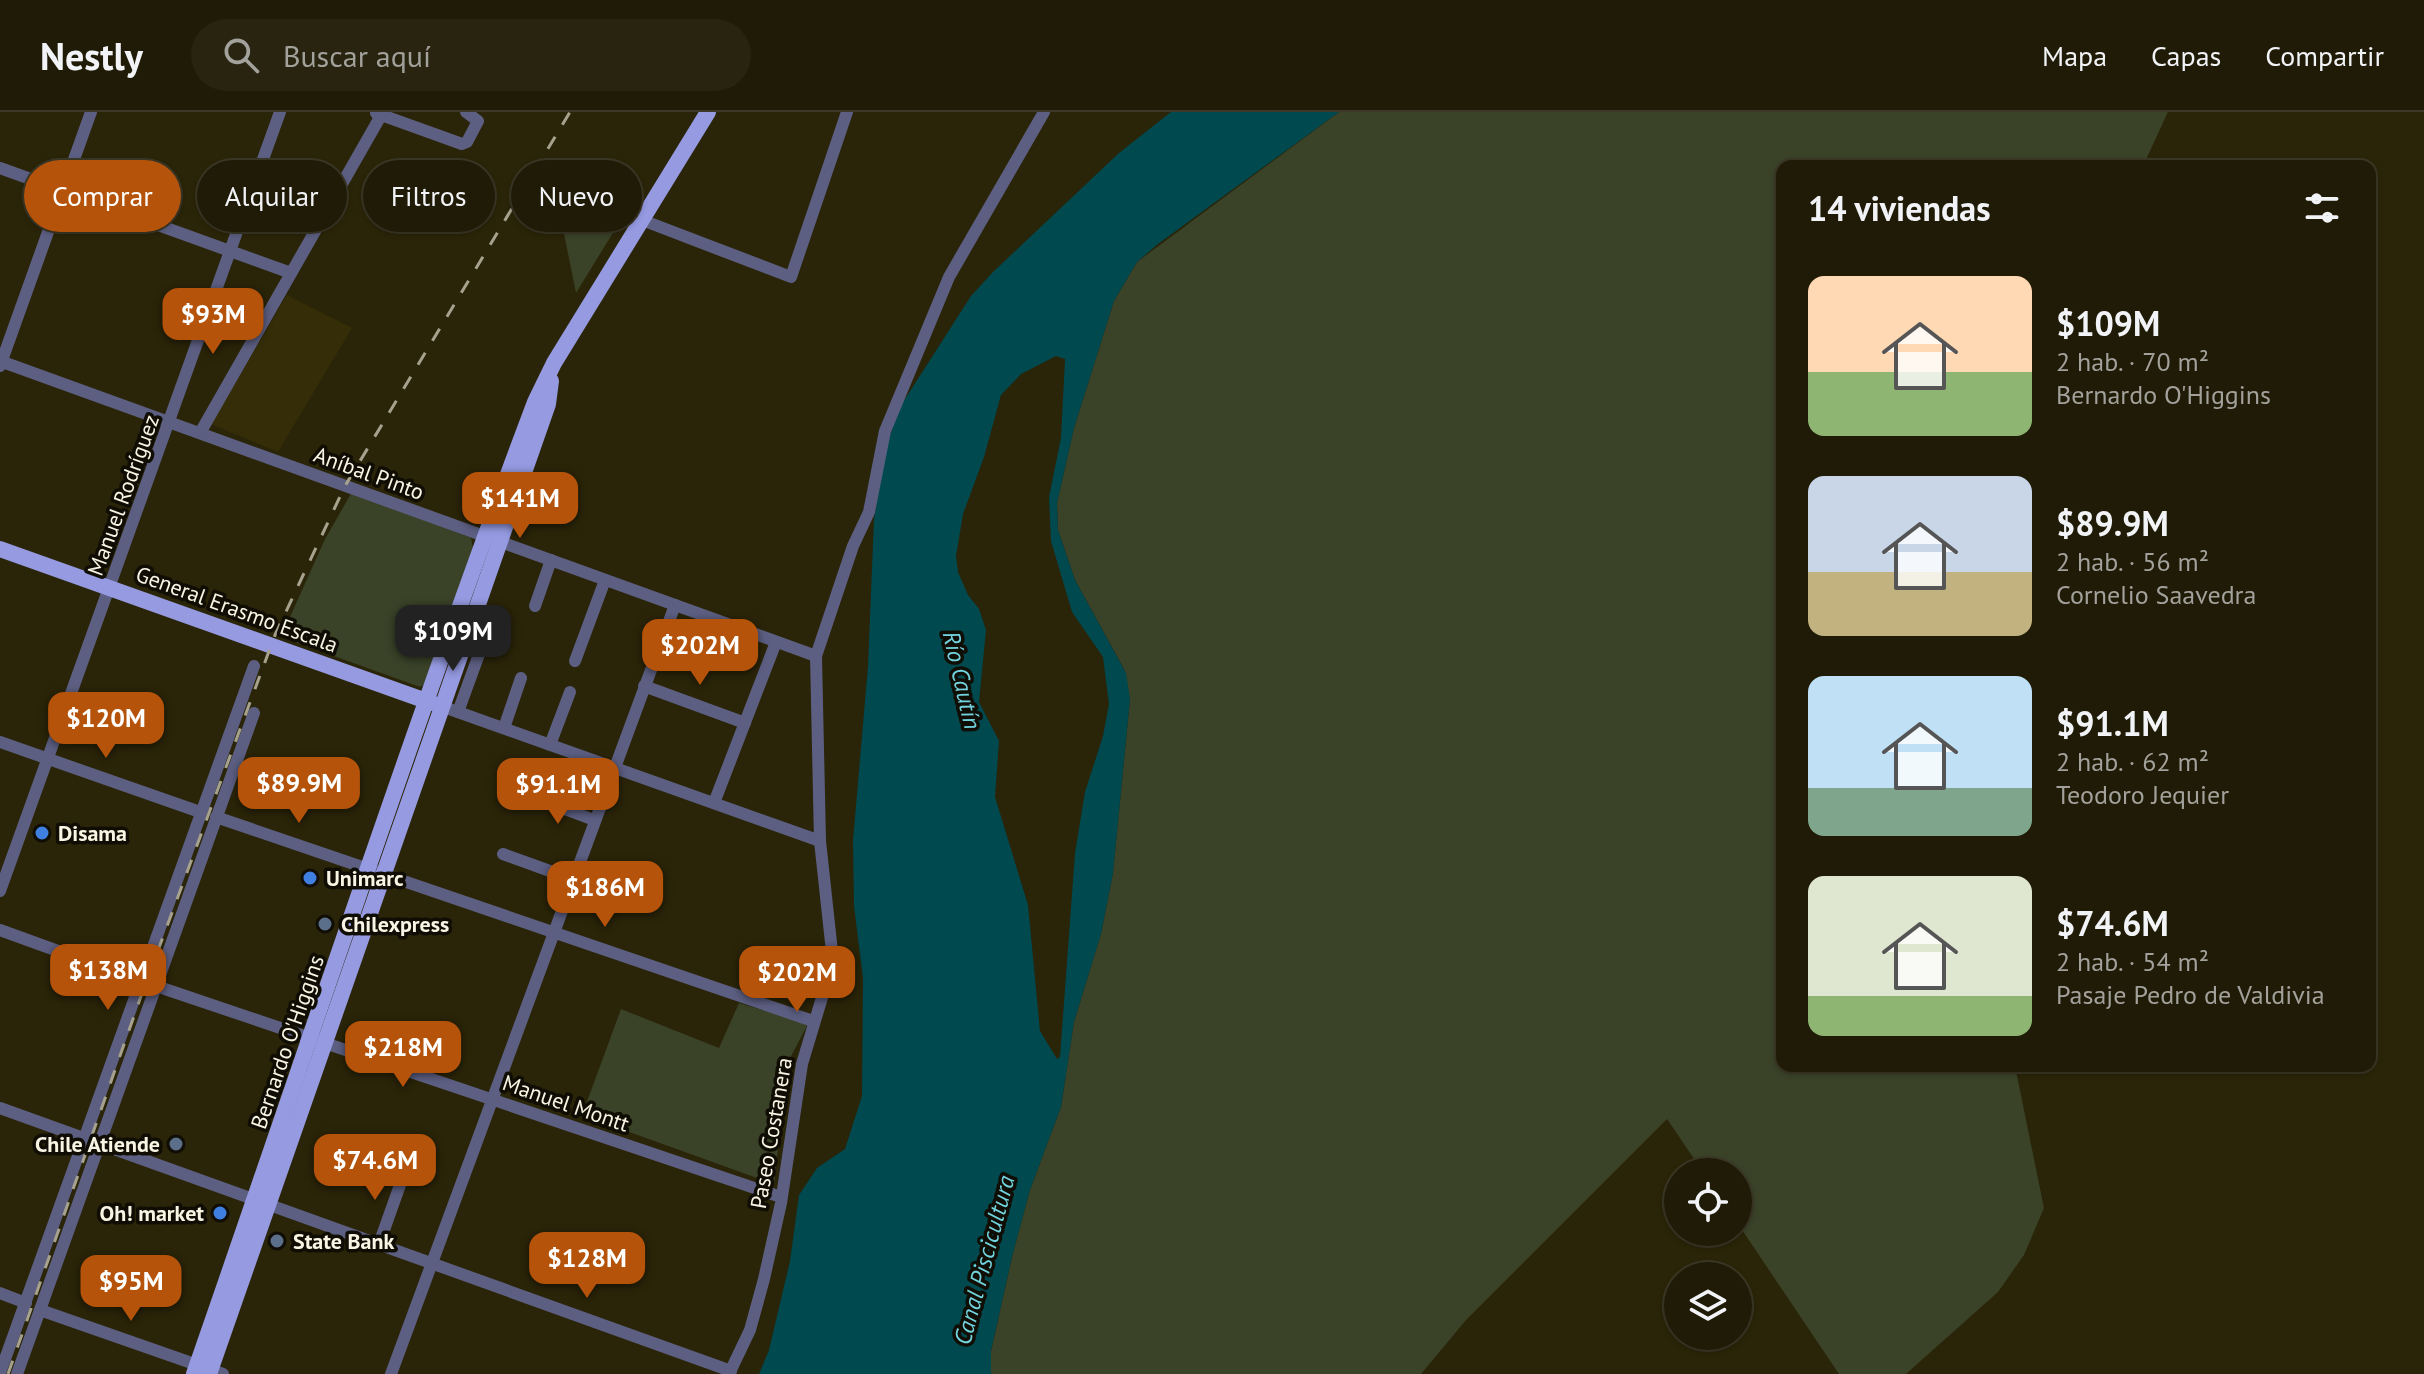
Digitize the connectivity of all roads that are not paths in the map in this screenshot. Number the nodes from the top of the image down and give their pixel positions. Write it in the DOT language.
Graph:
graph roads {
  1 [pos="91,112"];
  2 [pos="280,112"];
  3 [pos="466,112"];
  4 [pos="708,112"];
  5 [pos="847,112"];
  6 [pos="1044,112"];
  7 [pos="379,113"];
  8 [pos="74,160"];
  9 [pos="0,168"];
  10 [pos="24,176"];
  11 [pos="642,220"];
  12 [pos="48,232"];
  13 [pos="178,232"];
  14 [pos="635,232"];
  15 [pos="230,251"];
  16 [pos="291,273"];
  17 [pos="1,363"];
  18 [pos="170,423"];
  19 [pos="200,433"];
  20 [pos="492,539"];
  21 [pos="0,549"];
  22 [pos="551,560"];
  23 [pos="605,580"];
  24 [pos="110,587"];
  25 [pos="675,605"];
  26 [pos="535,606"];
  27 [pos="776,642"];
  28 [pos="482,646"];
  29 [pos="816,656"];
  30 [pos="575,661"];
  31 [pos="254,666"];
  32 [pos="521,678"];
  33 [pos="644,686"];
  34 [pos="570,692"];
  35 [pos="433,703"];
  36 [pos="458,712"];
  37 [pos="254,713"];
  38 [pos="745,723"];
  39 [pos="504,728"];
  40 [pos="0,742"];
  41 [pos="550,745"];
  42 [pos="48,759"];
  43 [pos="613,767"];
  44 [pos="535,798"];
  45 [pos="714,803"];
  46 [pos="200,812"];
  47 [pos="216,817"];
  48 [pos="594,820"];
  49 [pos="820,841"];
  50 [pos="503,854"];
  51 [pos="377,870"];
  52 [pos="572,879"];
  53 [pos="0,891"];
  54 [pos="0,930"];
  55 [pos="554,930"];
  56 [pos="138,980"];
  57 [pos="156,986"];
  58 [pos="813,1021"];
  59 [pos="318,1041"];
  60 [pos="493,1100"];
  61 [pos="0,1108"];
  62 [pos="84,1138"];
  63 [pos="101,1144"];
  64 [pos="405,1171"];
  65 [pos="781,1197"];
  66 [pos="261,1202"];
  67 [pos="379,1244"];
  68 [pos="432,1264"];
  69 [pos="0,1293"];
  70 [pos="26,1303"];
  71 [pos="40,1310"];
  72 [pos="207,1371"];
  73 [pos="0,1373"];
  74 [pos="730,1373"];
  75 [pos="17,1374"];
  76 [pos="391,1374"];
  1 -- 8 [label="street"];
  2 -- 15 [label="street, Manuel Rodríguez"];
  3 -- 7 [label="street"];
  4 -- 11 [label="main road, Bernardo O'Higgins"];
  5 -- 11 [label="street"];
  6 -- 29 [label="street, Paseo Costanera"];
  7 -- 16 [label="street"];
  9 -- 10 [label="street"];
  12 -- 17 [label="street"];
  13 -- 15 [label="street"];
  14 -- 20 [label="main road, Bernardo O'Higgins"];
  15 -- 16 [label="street"];
  15 -- 18 [label="street, Manuel Rodríguez"];
  16 -- 19 [label="street"];
  17 -- 18 [label="street, Aníbal Pinto"];
  18 -- 19 [label="street, Aníbal Pinto"];
  18 -- 24 [label="street, Manuel Rodríguez"];
  19 -- 20 [label="street, Aníbal Pinto"];
  20 -- 22 [label="street, Aníbal Pinto"];
  20 -- 35 [label="main road, Bernardo O'Higgins"];
  21 -- 24 [label="main road, General Erasmo Escala"];
  22 -- 23 [label="street, Aníbal Pinto"];
  22 -- 26 [label="street"];
  23 -- 25 [label="street, Aníbal Pinto"];
  23 -- 30 [label="street"];
  24 -- 35 [label="main road, General Erasmo Escala"];
  24 -- 42 [label="street, Manuel Rodríguez"];
  25 -- 27 [label="street, Aníbal Pinto"];
  25 -- 33 [label="street"];
  27 -- 29 [label="street, Aníbal Pinto"];
  27 -- 38 [label="street"];
  28 -- 36 [label="street"];
  29 -- 49 [label="street, Paseo Costanera"];
  31 -- 46 [label="street"];
  32 -- 39 [label="street"];
  33 -- 38 [label="street"];
  33 -- 43 [label="street"];
  34 -- 41 [label="street"];
  35 -- 36 [label="street, General Erasmo Escala"];
  35 -- 51 [label="main road, Bernardo O'Higgins"];
  36 -- 39 [label="street, General Erasmo Escala"];
  37 -- 47 [label="street"];
  38 -- 45 [label="street"];
  39 -- 41 [label="street, General Erasmo Escala"];
  40 -- 42 [label="street"];
  41 -- 43 [label="street, General Erasmo Escala"];
  42 -- 46 [label="street"];
  42 -- 53 [label="street, Manuel Rodríguez"];
  43 -- 45 [label="street, General Erasmo Escala"];
  43 -- 48 [label="street"];
  44 -- 48 [label="street"];
  45 -- 49 [label="street, General Erasmo Escala"];
  46 -- 56 [label="street"];
  47 -- 51 [label="street"];
  47 -- 57 [label="street"];
  48 -- 52 [label="street"];
  49 -- 58 [label="street, Paseo Costanera"];
  50 -- 52 [label="street"];
  51 -- 55 [label="street"];
  51 -- 59 [label="main road, Bernardo O'Higgins"];
  52 -- 55 [label="street"];
  54 -- 56 [label="street"];
  55 -- 58 [label="street"];
  55 -- 60 [label="street"];
  56 -- 62 [label="street"];
  57 -- 59 [label="street, Manuel Montt"];
  57 -- 63 [label="street"];
  58 -- 65 [label="street, Paseo Costanera"];
  59 -- 60 [label="street, Manuel Montt"];
  59 -- 66 [label="main road, Bernardo O'Higgins"];
  60 -- 65 [label="street, Manuel Montt"];
  60 -- 68 [label="street"];
  61 -- 62 [label="street"];
  62 -- 63 [label="street"];
  62 -- 70 [label="street"];
  63 -- 66 [label="street"];
  63 -- 71 [label="street"];
  64 -- 67 [label="street"];
  65 -- 74 [label="street, Paseo Costanera"];
  66 -- 67 [label="street"];
  66 -- 72 [label="main road, Bernardo O'Higgins"];
  67 -- 68 [label="street"];
  68 -- 74 [label="street"];
  68 -- 76 [label="street"];
  69 -- 70 [label="street"];
  70 -- 73 [label="street"];
  71 -- 72 [label="street"];
  71 -- 75 [label="street"];
}
